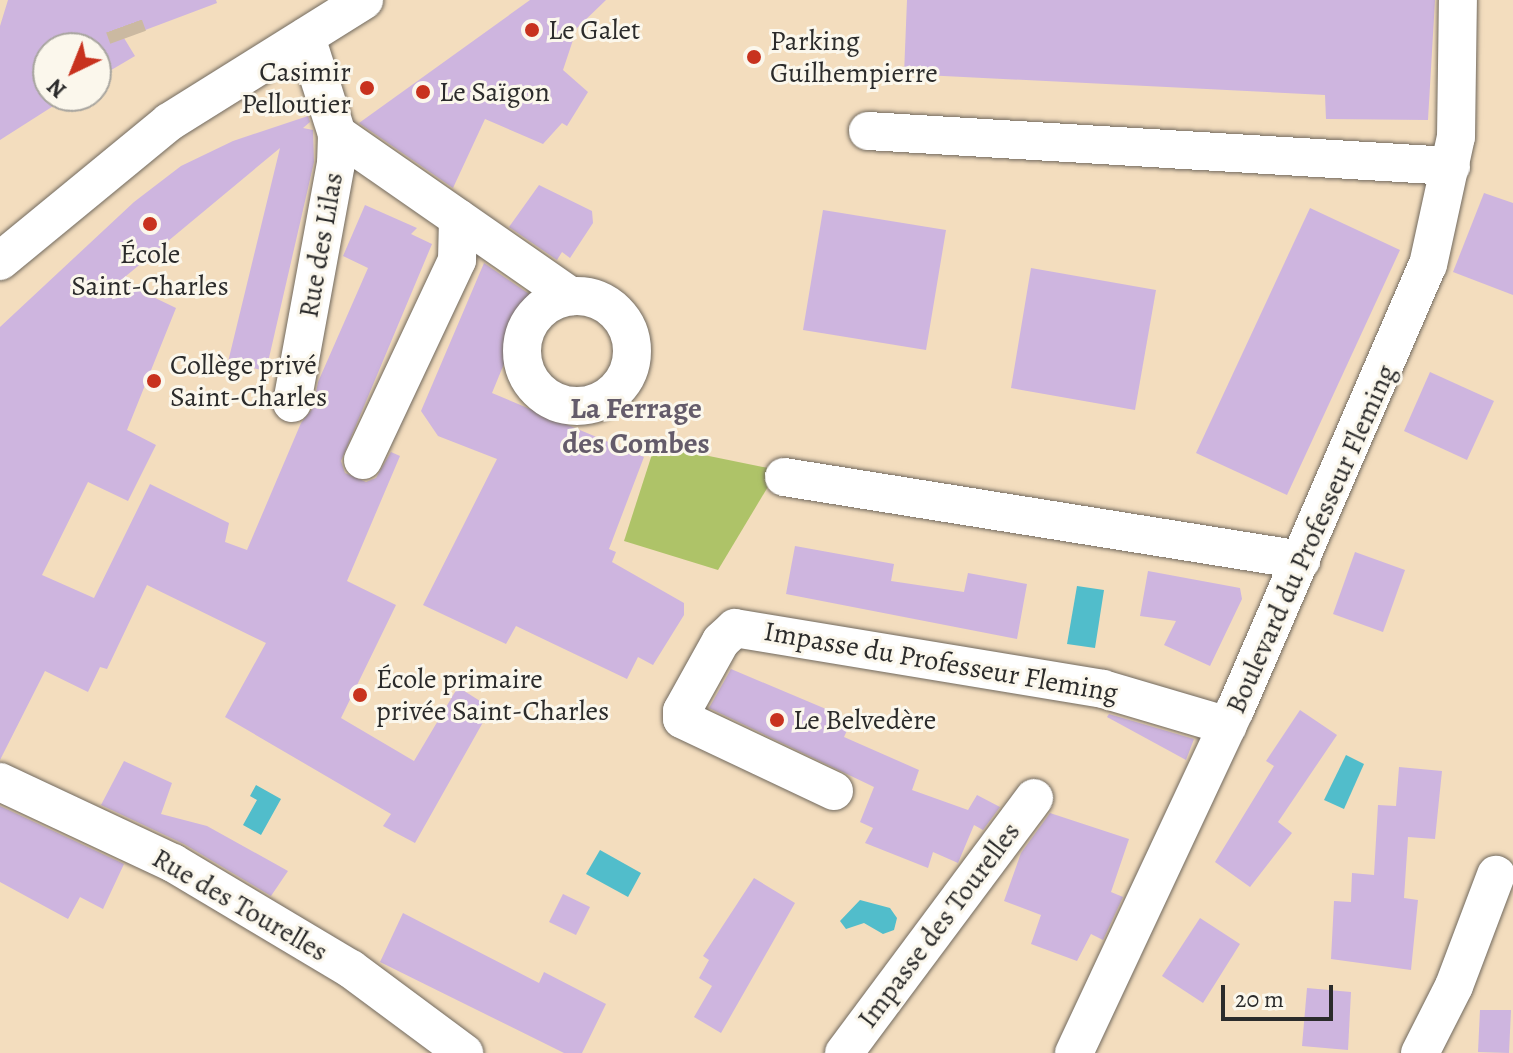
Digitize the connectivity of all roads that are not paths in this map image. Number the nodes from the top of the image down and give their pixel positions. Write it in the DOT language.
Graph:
graph roads {
  1 [pos="364,0"];
  2 [pos="1458,0"];
  3 [pos="306,37"];
  4 [pos="868,131"];
  5 [pos="337,134"];
  6 [pos="1451,166"];
  7 [pos="458,218"];
  8 [pos="0,261"];
  9 [pos="570,296"];
  10 [pos="292,403"];
  11 [pos="363,460"];
  12 [pos="784,477"];
  13 [pos="1301,560"];
  14 [pos="1228,726"];
  15 [pos="0,782"];
  16 [pos="834,791"];
  17 [pos="1034,798"];
  18 [pos="1496,875"];
  19 [pos="464,1053"];
  20 [pos="844,1053"];
  21 [pos="1074,1053"];
  22 [pos="1420,1053"];
  1 -- 3 [label="street"];
  2 -- 6 [label="street, Boulevard du Professeur Fleming"];
  3 -- 5 [label="street"];
  3 -- 8 [label="street"];
  4 -- 6 [label="street"];
  5 -- 7 [label="street"];
  5 -- 10 [label="street, Rue des Lilas"];
  6 -- 13 [label="street, Boulevard du Professeur Fleming"];
  7 -- 9 [label="street"];
  7 -- 11 [label="street"];
  12 -- 13 [label="street"];
  13 -- 14 [label="street, Boulevard du Professeur Fleming"];
  14 -- 16 [label="street, Impasse du Professeur Fleming"];
  14 -- 21 [label="street, Boulevard du Professeur Fleming"];
  15 -- 19 [label="street, Rue des Tourelles"];
  17 -- 20 [label="street, Impasse des Tourelles"];
  18 -- 22 [label="street"];
}
